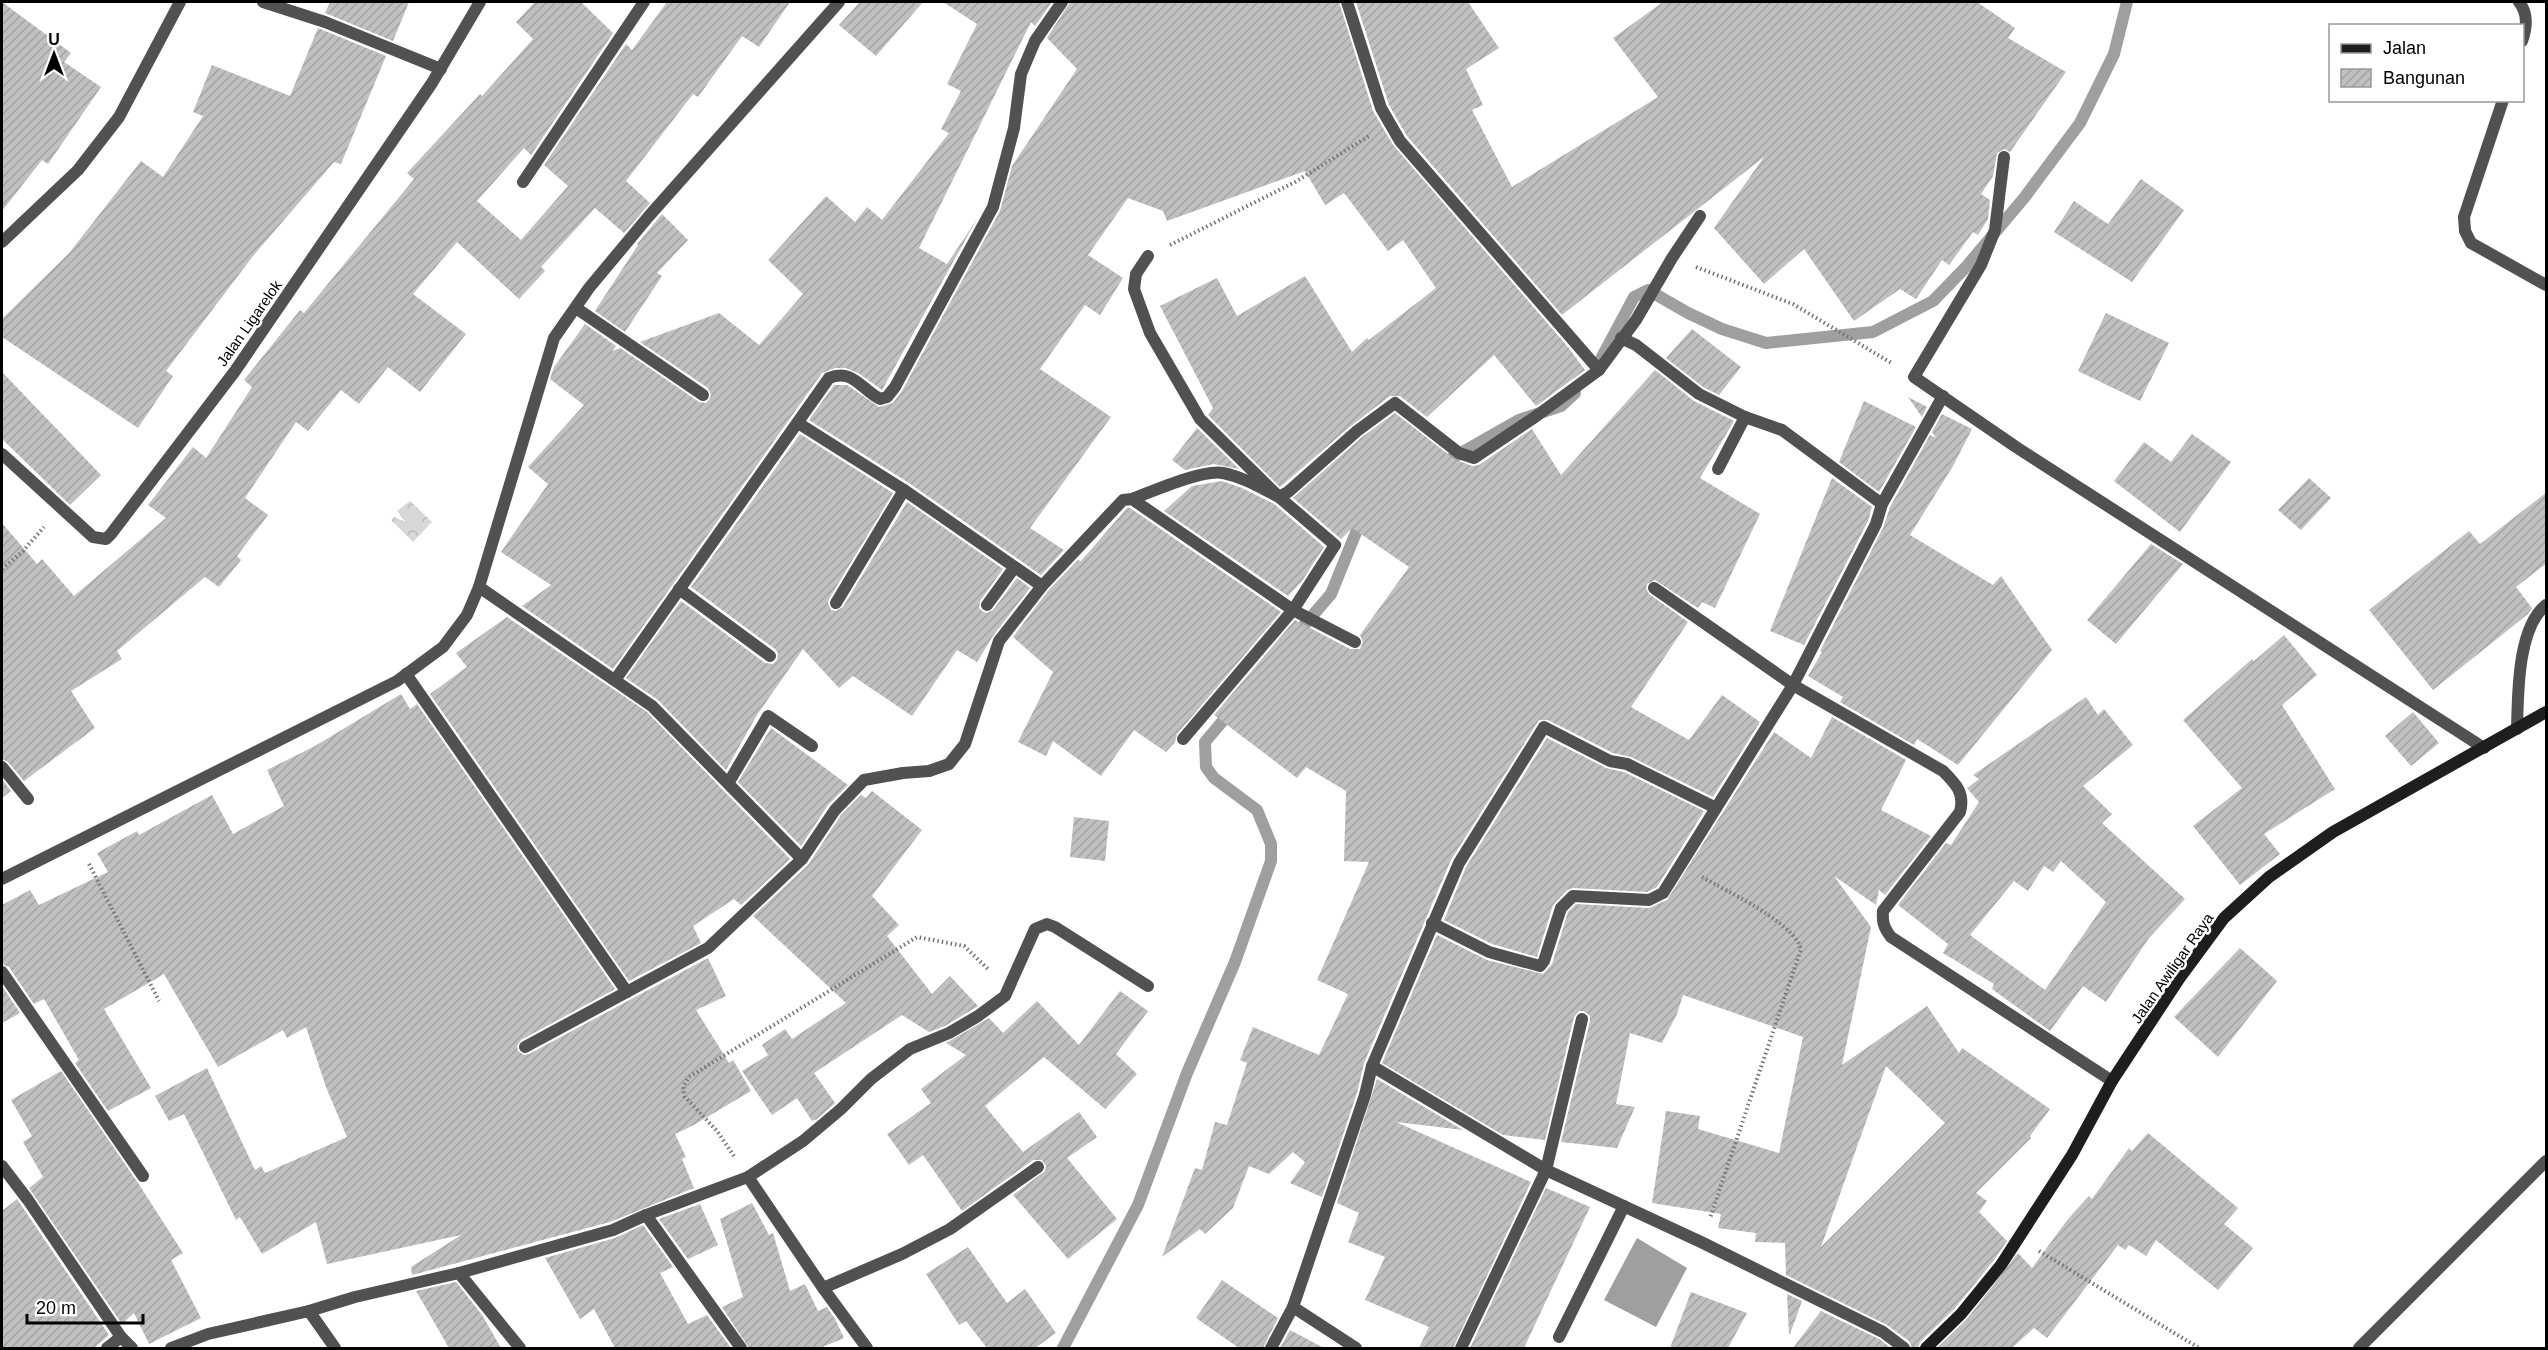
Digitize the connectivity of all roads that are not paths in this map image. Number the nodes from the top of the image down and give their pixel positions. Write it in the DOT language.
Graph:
graph roads {
  1 [pos="180,2"];
  2 [pos="263,2"];
  3 [pos="480,2"];
  4 [pos="644,2"];
  5 [pos="839,2"];
  6 [pos="1062,2"];
  7 [pos="1347,2"];
  8 [pos="2519,2"];
  9 [pos="2524,38"];
  10 [pos="441,69"];
  11 [pos="2502,102"];
  12 [pos="2004,158"];
  13 [pos="523,182"];
  14 [pos="1700,216"];
  15 [pos="2,242"];
  16 [pos="1148,256"];
  17 [pos="2547,285"];
  18 [pos="576,308"];
  19 [pos="1621,338"];
  20 [pos="1599,370"];
  21 [pos="703,395"];
  22 [pos="1943,396"];
  23 [pos="1745,417"];
  24 [pos="798,423"];
  25 [pos="2,454"];
  26 [pos="1718,469"];
  27 [pos="904,490"];
  28 [pos="1279,497"];
  29 [pos="1132,499"];
  30 [pos="1882,504"];
  31 [pos="1014,568"];
  32 [pos="1042,586"];
  33 [pos="479,587"];
  34 [pos="1654,588"];
  35 [pos="679,589"];
  36 [pos="836,603"];
  37 [pos="987,605"];
  38 [pos="2547,605"];
  39 [pos="1293,610"];
  40 [pos="1355,642"];
  41 [pos="770,656"];
  42 [pos="406,674"];
  43 [pos="615,680"];
  44 [pos="1792,684"];
  45 [pos="2547,712"];
  46 [pos="2517,729"];
  47 [pos="1183,740"];
  48 [pos="813,746"];
  49 [pos="2484,748"];
  50 [pos="2,766"];
  51 [pos="729,782"];
  52 [pos="28,800"];
  53 [pos="1716,808"];
  54 [pos="802,859"];
  55 [pos="2,879"];
  56 [pos="1432,923"];
  57 [pos="2,972"];
  58 [pos="1148,986"];
  59 [pos="627,992"];
  60 [pos="1582,1019"];
  61 [pos="525,1047"];
  62 [pos="1372,1066"];
  63 [pos="2112,1081"];
  64 [pos="2547,1161"];
  65 [pos="2,1166"];
  66 [pos="1038,1167"];
  67 [pos="1546,1170"];
  68 [pos="143,1176"];
  69 [pos="748,1177"];
  70 [pos="1624,1206"];
  71 [pos="646,1215"];
  72 [pos="459,1273"];
  73 [pos="823,1288"];
  74 [pos="1293,1307"];
  75 [pos="309,1311"];
  76 [pos="121,1337"];
  77 [pos="1559,1337"];
  78 [pos="107,1348"];
  79 [pos="132,1348"];
  80 [pos="171,1348"];
  81 [pos="335,1348"];
  82 [pos="520,1348"];
  83 [pos="741,1348"];
  84 [pos="867,1348"];
  85 [pos="1271,1348"];
  86 [pos="1356,1348"];
  87 [pos="1461,1348"];
  88 [pos="1904,1348"];
  89 [pos="1926,1348"];
  90 [pos="2359,1348"];
  1 -- 15 [label="street"];
  2 -- 10 [label="street"];
  3 -- 10 [label="street, Jalan Ligarelok"];
  4 -- 13 [label="street"];
  5 -- 18 [label="street"];
  6 -- 24 [label="street"];
  7 -- 20 [label="street"];
  8 -- 9 [label="street"];
  10 -- 25 [label="street, Jalan Ligarelok"];
  11 -- 17 [label="street"];
  12 -- 22 [label="street"];
  14 -- 19 [label="street"];
  16 -- 28 [label="street"];
  18 -- 21 [label="street"];
  18 -- 33 [label="street"];
  19 -- 20 [label="street"];
  19 -- 23 [label="street"];
  20 -- 28 [label="street"];
  22 -- 30 [label="street"];
  22 -- 49 [label="street"];
  23 -- 26 [label="street"];
  23 -- 30 [label="street"];
  24 -- 27 [label="street"];
  24 -- 35 [label="street"];
  27 -- 31 [label="street"];
  27 -- 36 [label="street"];
  28 -- 29 [label="street"];
  28 -- 39 [label="street"];
  29 -- 32 [label="street"];
  29 -- 39 [label="street"];
  30 -- 44 [label="street"];
  31 -- 32 [label="street"];
  31 -- 37 [label="street"];
  32 -- 54 [label="street"];
  33 -- 42 [label="street"];
  33 -- 43 [label="street"];
  34 -- 44 [label="street"];
  35 -- 41 [label="street"];
  35 -- 43 [label="street"];
  38 -- 46 [label="street"];
  39 -- 40 [label="street"];
  39 -- 47 [label="street"];
  42 -- 55 [label="street"];
  42 -- 59 [label="street"];
  43 -- 51 [label="street"];
  44 -- 53 [label="street"];
  44 -- 63 [label="street"];
  45 -- 46 [label="street, Jalan Awiligar Raya"];
  46 -- 49 [label="street, Jalan Awiligar Raya"];
  48 -- 51 [label="street"];
  49 -- 63 [label="street, Jalan Awiligar Raya"];
  50 -- 52 [label="street"];
  51 -- 54 [label="street"];
  53 -- 56 [label="street"];
  53 -- 56 [label="street"];
  54 -- 59 [label="street"];
  56 -- 62 [label="street"];
  57 -- 68 [label="street"];
  58 -- 69 [label="street"];
  59 -- 61 [label="street"];
  60 -- 67 [label="street"];
  62 -- 67 [label="street"];
  62 -- 74 [label="street"];
  63 -- 89 [label="street, Jalan Awiligar Raya"];
  64 -- 90 [label="street"];
  65 -- 76 [label="street"];
  66 -- 73 [label="street"];
  67 -- 70 [label="street"];
  67 -- 87 [label="street"];
  69 -- 71 [label="street"];
  69 -- 73 [label="street"];
  70 -- 77 [label="street"];
  70 -- 88 [label="street"];
  71 -- 72 [label="street"];
  71 -- 83 [label="street"];
  72 -- 75 [label="street"];
  72 -- 82 [label="street"];
  73 -- 84 [label="street"];
  74 -- 85 [label="street"];
  74 -- 86 [label="street"];
  75 -- 80 [label="street"];
  75 -- 81 [label="street"];
  76 -- 78 [label="street"];
  76 -- 79 [label="street"];
}
